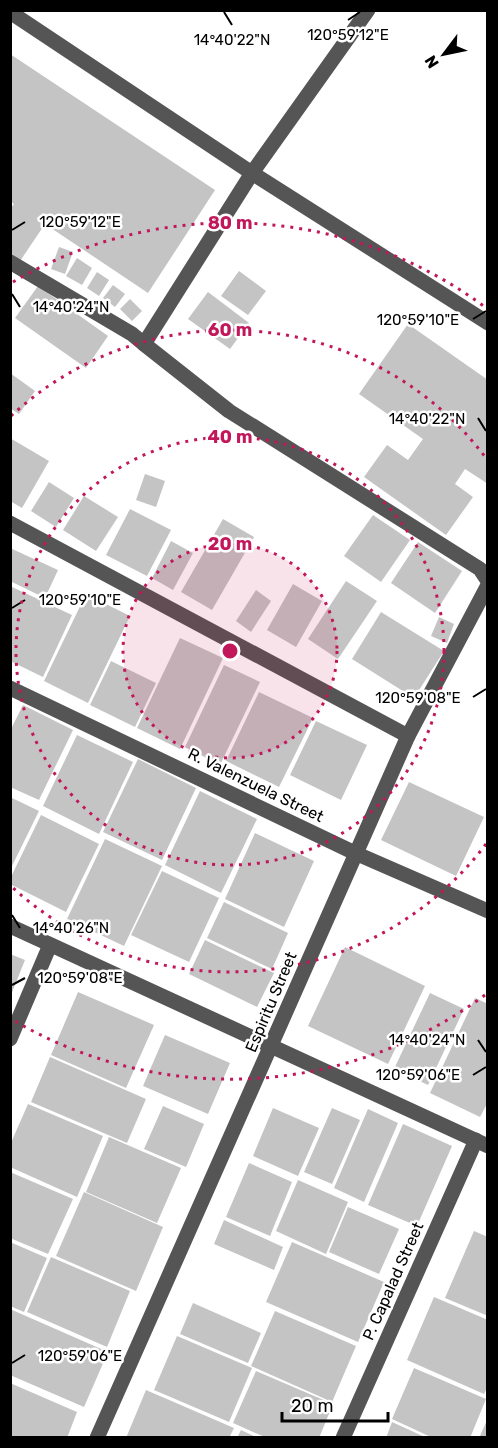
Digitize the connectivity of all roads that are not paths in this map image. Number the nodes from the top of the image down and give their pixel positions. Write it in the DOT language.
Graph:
graph roads {
  1 [pos="368,10"];
  2 [pos="20,14"];
  3 [pos="252,173"];
  4 [pos="10,262"];
  5 [pos="488,323"];
  6 [pos="144,344"];
  7 [pos="10,523"];
  8 [pos="488,583"];
  9 [pos="10,688"];
  10 [pos="408,736"];
  11 [pos="355,852"];
  12 [pos="488,911"];
  13 [pos="10,926"];
  14 [pos="50,945"];
  15 [pos="10,1039"];
  16 [pos="271,1046"];
  17 [pos="482,1143"];
  18 [pos="97,1437"];
  19 [pos="344,1437"];
  1 -- 3 [label="street"];
  2 -- 3 [label="street"];
  3 -- 5 [label="street"];
  3 -- 6 [label="street"];
  4 -- 6 [label="street"];
  6 -- 8 [label="street"];
  7 -- 10 [label="street"];
  8 -- 10 [label="street, Espiritu Street"];
  9 -- 11 [label="street, R. Valenzuela Street"];
  10 -- 11 [label="street, Espiritu Street"];
  11 -- 12 [label="street, R. Valenzuela Street"];
  11 -- 16 [label="street, Espiritu Street"];
  13 -- 14 [label="street"];
  14 -- 15 [label="street"];
  14 -- 16 [label="street"];
  16 -- 17 [label="street"];
  16 -- 18 [label="street, Espiritu Street"];
  17 -- 19 [label="street, P. Capalad Street"];
}
